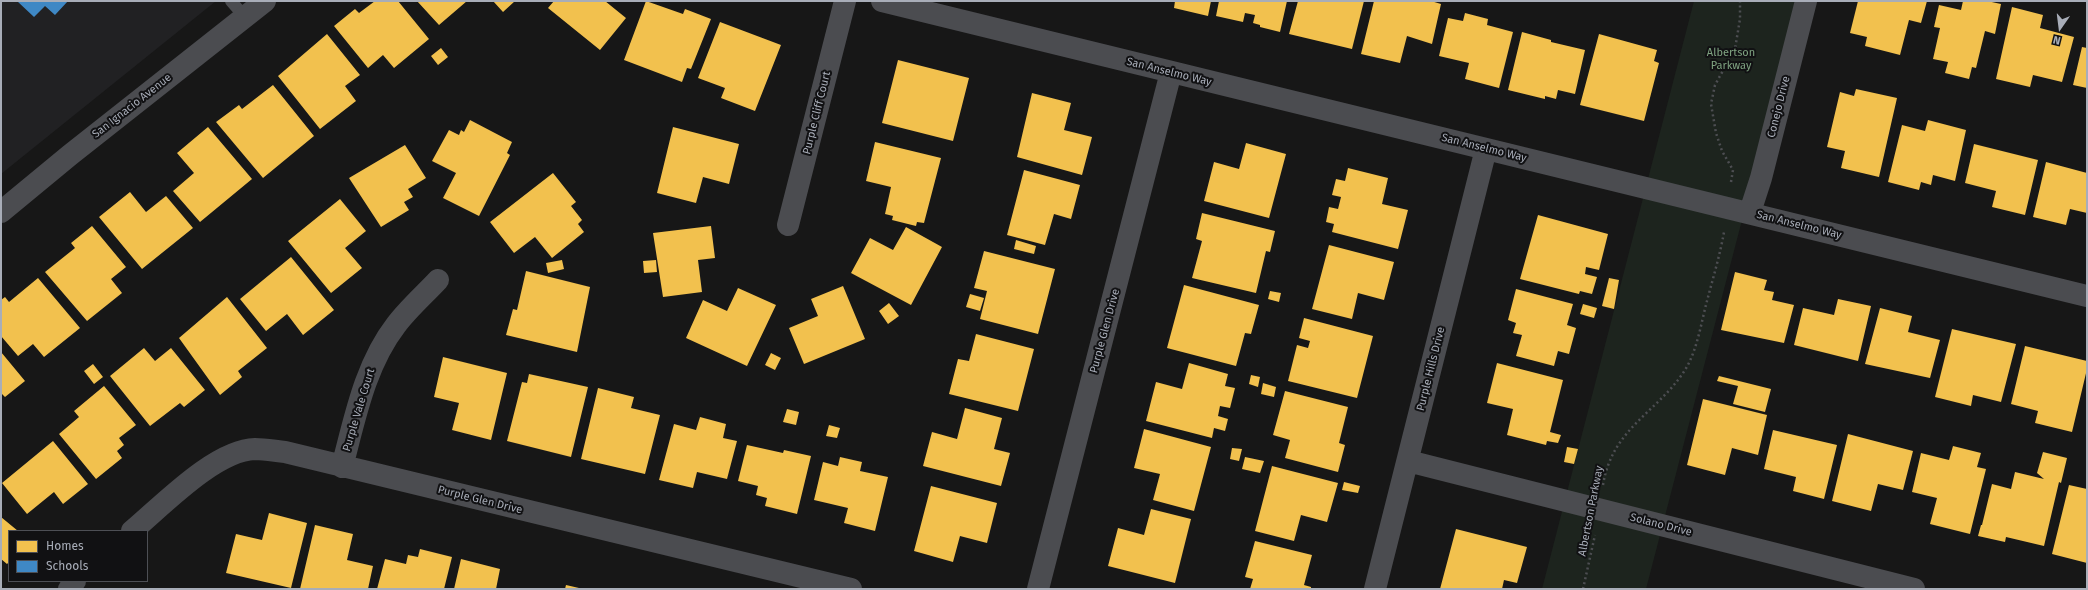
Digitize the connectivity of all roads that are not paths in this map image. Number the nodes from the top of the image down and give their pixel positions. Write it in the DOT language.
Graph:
graph roads {
  1 [pos="264,1"];
  2 [pos="846,1"];
  3 [pos="882,1"];
  4 [pos="1806,1"];
  5 [pos="238,9"];
  6 [pos="1171,72"];
  7 [pos="1486,149"];
  8 [pos="1,212"];
  9 [pos="1750,212"];
  10 [pos="788,225"];
  11 [pos="438,280"];
  12 [pos="2087,296"];
  13 [pos="1408,461"];
  14 [pos="342,467"];
  15 [pos="133,530"];
  16 [pos="851,589"];
  17 [pos="1038,589"];
  18 [pos="1375,589"];
  19 [pos="1914,589"];
  1 -- 5 [label="street, San Ignacio Avenue"];
  2 -- 10 [label="street, Purple Cliff Court"];
  3 -- 6 [label="street, San Anselmo Way"];
  4 -- 9 [label="street, Conejo Drive"];
  5 -- 8 [label="street, San Ignacio Avenue"];
  6 -- 7 [label="street, San Anselmo Way"];
  6 -- 17 [label="street, Purple Glen Drive"];
  7 -- 9 [label="street, San Anselmo Way"];
  7 -- 13 [label="street, Purple Hills Drive"];
  9 -- 12 [label="street, San Anselmo Way"];
  11 -- 14 [label="street, Purple Vale Court"];
  13 -- 18 [label="street, Purple Hills Drive"];
  13 -- 19 [label="street, Solano Drive"];
  14 -- 15 [label="street, Purple Glen Drive"];
  14 -- 16 [label="street, Purple Glen Drive"];
}
